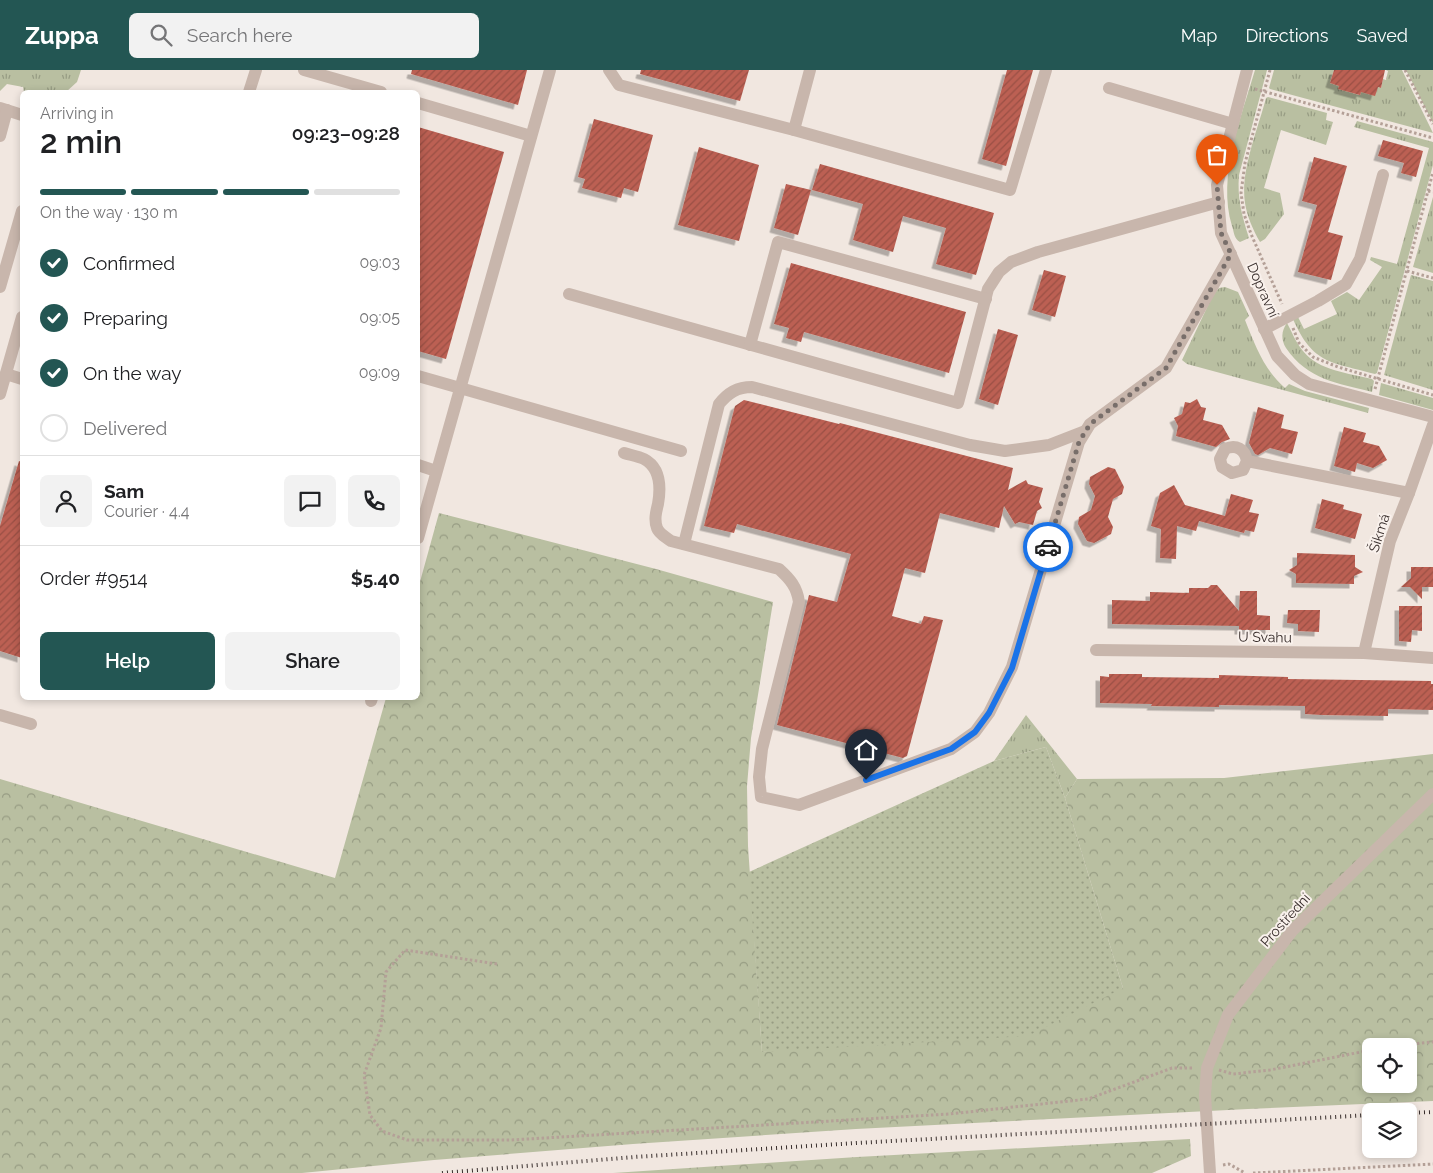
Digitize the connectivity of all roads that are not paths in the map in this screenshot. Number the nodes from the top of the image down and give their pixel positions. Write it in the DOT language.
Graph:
graph roads {
  1 [pos="256,70"];
  2 [pos="304,70"];
  3 [pos="550,70"];
  4 [pos="609,70"];
  5 [pos="810,70"];
  6 [pos="1046,70"];
  7 [pos="1247,70"];
  8 [pos="1109,88"];
  9 [pos="250,90"];
  10 [pos="374,90"];
  11 [pos="420,104"];
  12 [pos="4,109"];
  13 [pos="20,113"];
  14 [pos="1233,124"];
  15 [pos="794,130"];
  16 [pos="0,136"];
  17 [pos="531,136"];
  18 [pos="1383,175"];
  19 [pos="1219,202"];
  20 [pos="20,218"];
  21 [pos="1231,254"];
  22 [pos="0,287"];
  23 [pos="569,294"];
  24 [pos="986,298"];
  25 [pos="20,324"];
  26 [pos="1264,329"];
  27 [pos="750,345"];
  28 [pos="6,374"];
  29 [pos="420,377"];
  30 [pos="20,378"];
  31 [pos="460,388"];
  32 [pos="0,394"];
  33 [pos="1433,417"];
  34 [pos="1433,425"];
  35 [pos="1085,431"];
  36 [pos="681,451"];
  37 [pos="624,453"];
  38 [pos="1246,461"];
  39 [pos="420,466"];
  40 [pos="436,471"];
  41 [pos="1409,493"];
  42 [pos="420,531"];
  43 [pos="684,544"];
  44 [pos="1096,650"];
  45 [pos="1364,653"];
  46 [pos="1433,658"];
  47 [pos="0,715"];
  48 [pos="31,724"];
  49 [pos="1433,794"];
  50 [pos="1210,1170"];
  1 -- 9 [label="street"];
  2 -- 10 [label="street"];
  3 -- 17 [label="street"];
  4 -- 15 [label="street"];
  5 -- 15 [label="street"];
  6 -- 15 [label="street"];
  7 -- 14 [label="street, Dopravní"];
  8 -- 14 [label="street"];
  11 -- 17 [label="street"];
  12 -- 13 [label="street"];
  12 -- 16 [label="street"];
  14 -- 19 [label="street, Dopravní"];
  17 -- 31 [label="street"];
  18 -- 26 [label="street"];
  19 -- 21 [label="street, Dopravní"];
  19 -- 24 [label="street"];
  20 -- 22 [label="street"];
  21 -- 26 [label="street, Dopravní"];
  21 -- 35 [label="street"];
  23 -- 27 [label="street"];
  24 -- 27 [label="street"];
  24 -- 27 [label="street"];
  25 -- 28 [label="street"];
  26 -- 33 [label="street, Dopravní"];
  28 -- 30 [label="street"];
  28 -- 32 [label="street"];
  29 -- 31 [label="street"];
  31 -- 36 [label="street"];
  31 -- 40 [label="street"];
  34 -- 41 [label="street, Šikmá"];
  35 -- 43 [label="street"];
  35 -- 43 [label="street"];
  37 -- 43 [label="street"];
  38 -- 41 [label="street"];
  39 -- 40 [label="street"];
  40 -- 42 [label="street"];
  41 -- 45 [label="street, Šikmá"];
  44 -- 45 [label="street, U Svahu"];
  45 -- 46 [label="street, U Svahu"];
  47 -- 48 [label="street"];
  49 -- 50 [label="street, Prostřední"];
}
